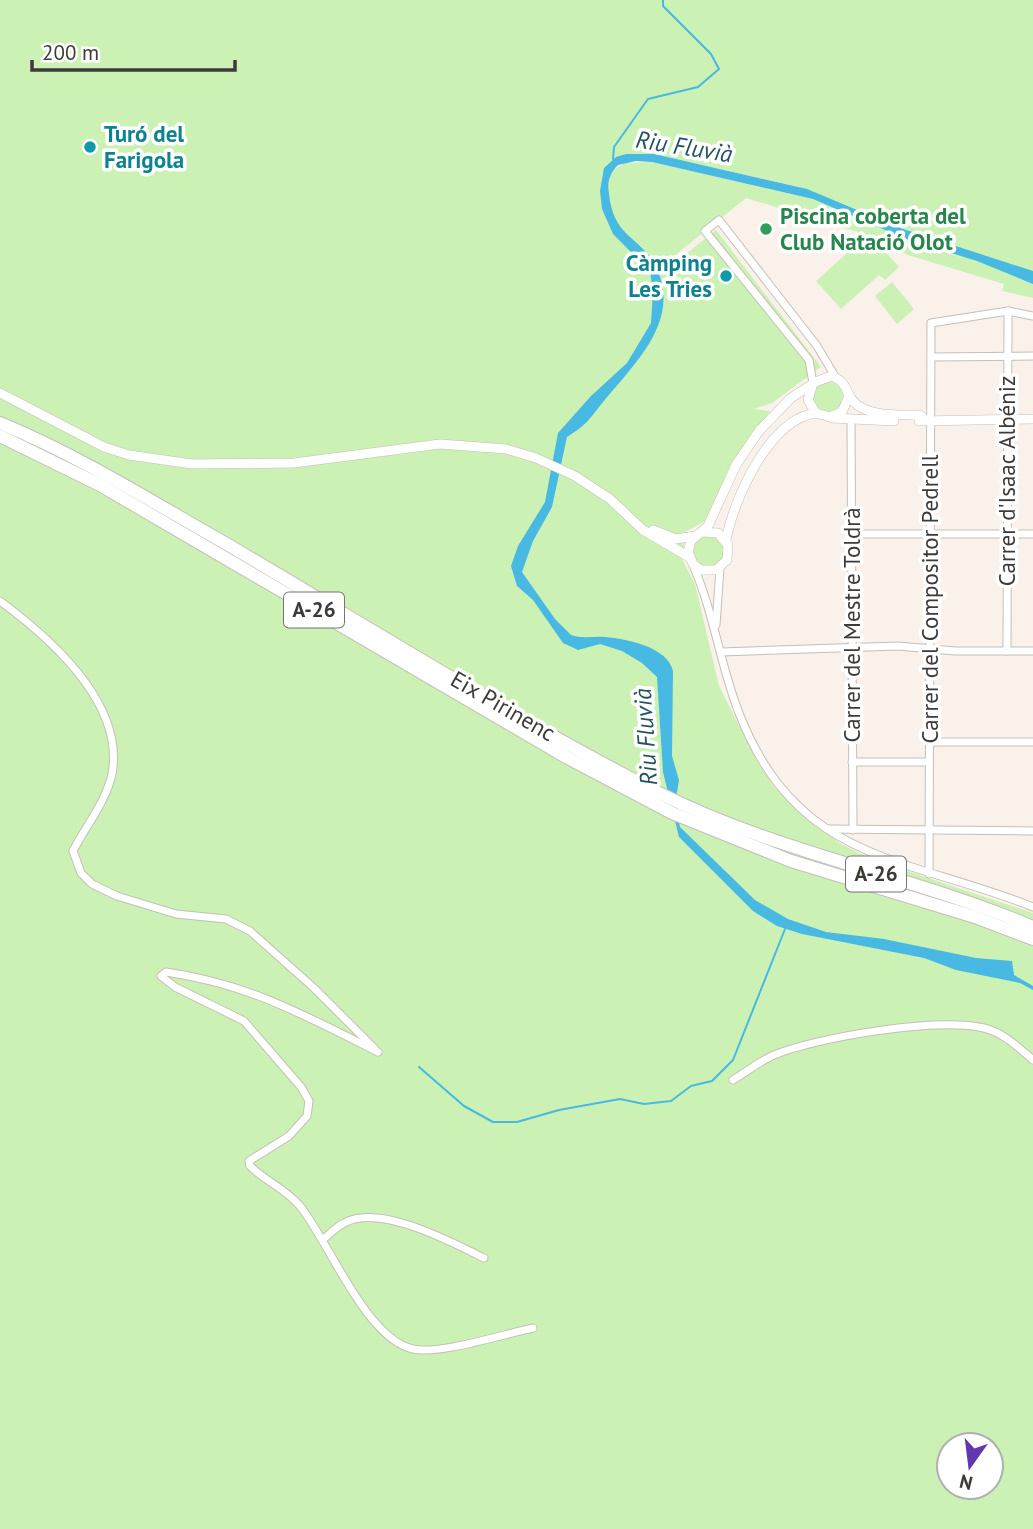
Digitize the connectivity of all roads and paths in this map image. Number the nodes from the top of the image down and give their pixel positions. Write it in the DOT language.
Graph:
graph roads {
  1 [pos="1007,311"];
  2 [pos="1033,316"];
  3 [pos="1007,356"];
  4 [pos="1033,356"];
  5 [pos="931,357"];
  6 [pos="836,378"];
  7 [pos="812,384"];
  8 [pos="0,393"];
  9 [pos="849,396"];
  10 [pos="816,414"];
  11 [pos="830,417"];
  12 [pos="927,418"];
  13 [pos="1007,419"];
  14 [pos="1033,419"];
  15 [pos="851,421"];
  16 [pos="0,423"];
  17 [pos="0,436"];
  18 [pos="625,513"];
  19 [pos="699,534"];
  20 [pos="851,534"];
  21 [pos="930,534"];
  22 [pos="1007,534"];
  23 [pos="1033,534"];
  24 [pos="726,540"];
  25 [pos="691,561"];
  26 [pos="720,568"];
  27 [pos="0,601"];
  28 [pos="716,629"];
  29 [pos="852,647"];
  30 [pos="930,649"];
  31 [pos="1007,651"];
  32 [pos="1033,651"];
  33 [pos="721,652"];
  34 [pos="929,742"];
  35 [pos="1033,742"];
  36 [pos="852,762"];
  37 [pos="929,762"];
  38 [pos="828,829"];
  39 [pos="853,830"];
  40 [pos="929,830"];
  41 [pos="1033,831"];
  42 [pos="929,874"];
  43 [pos="1033,908"];
  44 [pos="1033,927"];
  45 [pos="1033,939"];
  46 [pos="1033,1060"];
  47 [pos="733,1080"];
  48 [pos="323,1240"];
  49 [pos="484,1258"];
  50 [pos="533,1328"];
  1 -- 2 [label="street"];
  1 -- 3 [label="street, Carrer d'Isaac Albéniz"];
  1 -- 5 [label="street, Carrer del Compositor Pedrell"];
  3 -- 4 [label="street"];
  3 -- 5 [label="street"];
  3 -- 13 [label="street, Carrer d'Isaac Albéniz"];
  5 -- 12 [label="street, Carrer del Compositor Pedrell"];
  6 -- 7 [label="street"];
  6 -- 7 [label="street"];
  6 -- 9 [label="street"];
  7 -- 10 [label="street"];
  7 -- 19 [label="street"];
  8 -- 18 [label="street"];
  9 -- 11 [label="street"];
  9 -- 12 [label="street"];
  10 -- 11 [label="street"];
  10 -- 24 [label="street"];
  11 -- 15 [label="street"];
  12 -- 13 [label="street"];
  12 -- 15 [label="street"];
  12 -- 21 [label="street, Carrer del Compositor Pedrell"];
  13 -- 14 [label="street"];
  13 -- 22 [label="street, Carrer d'Isaac Albéniz"];
  15 -- 20 [label="street, Carrer del Mestre Toldrà"];
  16 -- 44 [label="highway, Eix Pirinenc / A-26"];
  17 -- 45 [label="highway, Eix Pirinenc / A-26"];
  18 -- 19 [label="street"];
  18 -- 25 [label="street"];
  19 -- 24 [label="street"];
  19 -- 25 [label="street"];
  20 -- 21 [label="street"];
  20 -- 29 [label="street, Carrer del Mestre Toldrà"];
  21 -- 22 [label="street"];
  21 -- 30 [label="street, Carrer del Compositor Pedrell"];
  22 -- 23 [label="street"];
  22 -- 31 [label="street, Carrer d'Isaac Albéniz"];
  24 -- 26 [label="street"];
  25 -- 26 [label="street"];
  25 -- 28 [label="street"];
  26 -- 28 [label="street"];
  27 -- 48 [label="street"];
  28 -- 33 [label="street"];
  29 -- 30 [label="street"];
  29 -- 33 [label="street"];
  29 -- 36 [label="street, Carrer del Mestre Toldrà"];
  30 -- 31 [label="street"];
  30 -- 34 [label="street, Carrer del Compositor Pedrell"];
  31 -- 32 [label="street"];
  33 -- 38 [label="street"];
  34 -- 35 [label="street"];
  34 -- 37 [label="street, Carrer del Compositor Pedrell"];
  36 -- 37 [label="street"];
  36 -- 39 [label="street, Carrer del Mestre Toldrà"];
  37 -- 40 [label="street, Carrer del Compositor Pedrell"];
  38 -- 39 [label="street"];
  38 -- 42 [label="street"];
  39 -- 40 [label="street"];
  40 -- 41 [label="street"];
  40 -- 42 [label="street, Carrer del Compositor Pedrell"];
  42 -- 43 [label="street"];
  46 -- 47 [label="street"];
  48 -- 49 [label="street"];
  48 -- 50 [label="street"];
}
